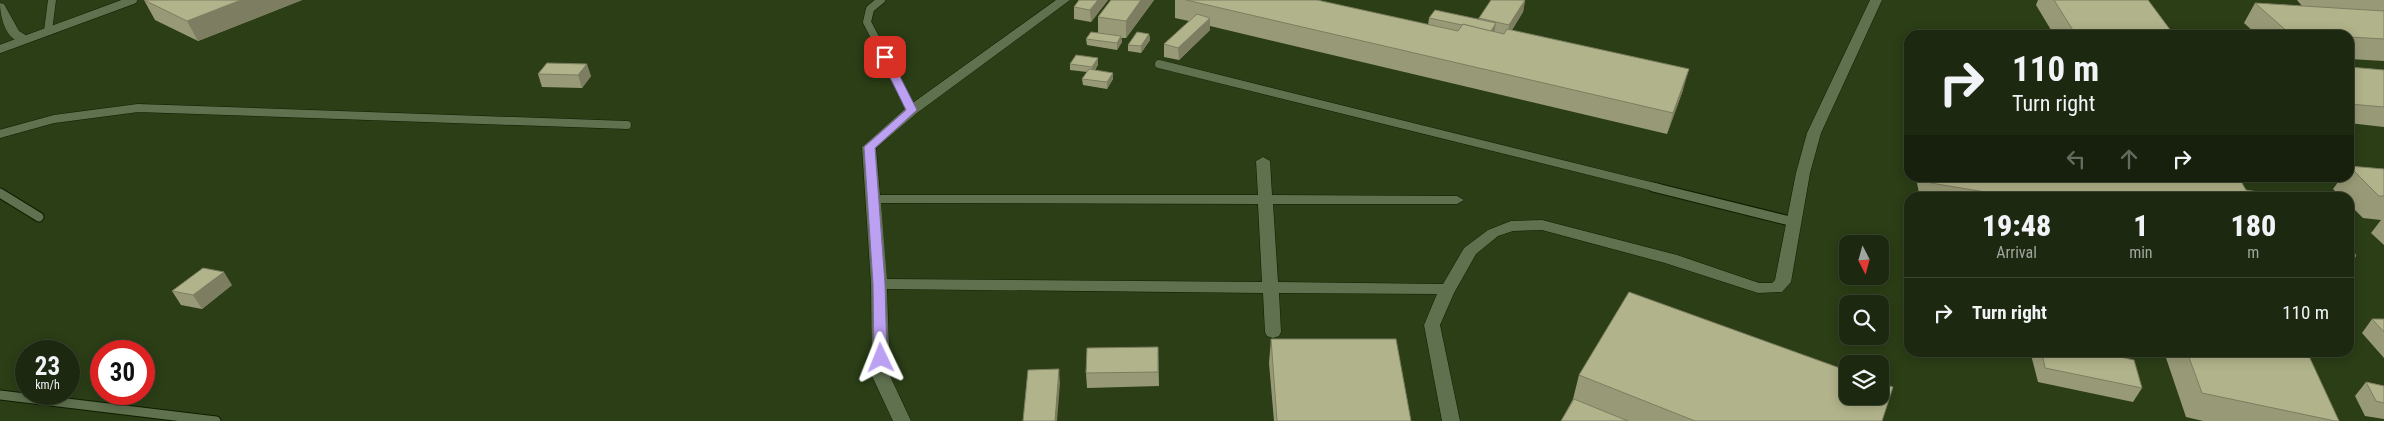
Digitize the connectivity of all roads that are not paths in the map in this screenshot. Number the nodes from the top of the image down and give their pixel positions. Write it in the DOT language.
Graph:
graph roads {
  1 [pos="52,0"];
  2 [pos="133,0"];
  3 [pos="881,0"];
  4 [pos="1064,0"];
  5 [pos="1876,0"];
  6 [pos="0,7"];
  7 [pos="48,32"];
  8 [pos="26,39"];
  9 [pos="0,49"];
  10 [pos="1159,64"];
  11 [pos="912,110"];
  12 [pos="627,125"];
  13 [pos="0,134"];
  14 [pos="1263,161"];
  15 [pos="0,194"];
  16 [pos="872,199"];
  17 [pos="1266,200"];
  18 [pos="1457,200"];
  19 [pos="39,217"];
  20 [pos="1794,222"];
  21 [pos="879,284"];
  22 [pos="1270,287"];
  23 [pos="1448,289"];
  24 [pos="1273,332"];
  25 [pos="0,395"];
  26 [pos="216,421"];
  27 [pos="902,421"];
  28 [pos="1450,421"];
  1 -- 7 [label="lane"];
  2 -- 7 [label="lane"];
  3 -- 11 [label="lane"];
  4 -- 11 [label="street"];
  5 -- 20 [label="street"];
  6 -- 8 [label="street"];
  7 -- 8 [label="lane"];
  8 -- 9 [label="lane"];
  10 -- 20 [label="lane"];
  11 -- 16 [label="street"];
  12 -- 13 [label="lane"];
  14 -- 17 [label="street"];
  15 -- 19 [label="lane"];
  16 -- 17 [label="street"];
  16 -- 21 [label="street"];
  17 -- 18 [label="street"];
  17 -- 22 [label="street"];
  20 -- 23 [label="street"];
  21 -- 22 [label="street"];
  21 -- 27 [label="street"];
  22 -- 23 [label="street"];
  22 -- 24 [label="street"];
  23 -- 28 [label="street"];
  25 -- 26 [label="lane"];
}
